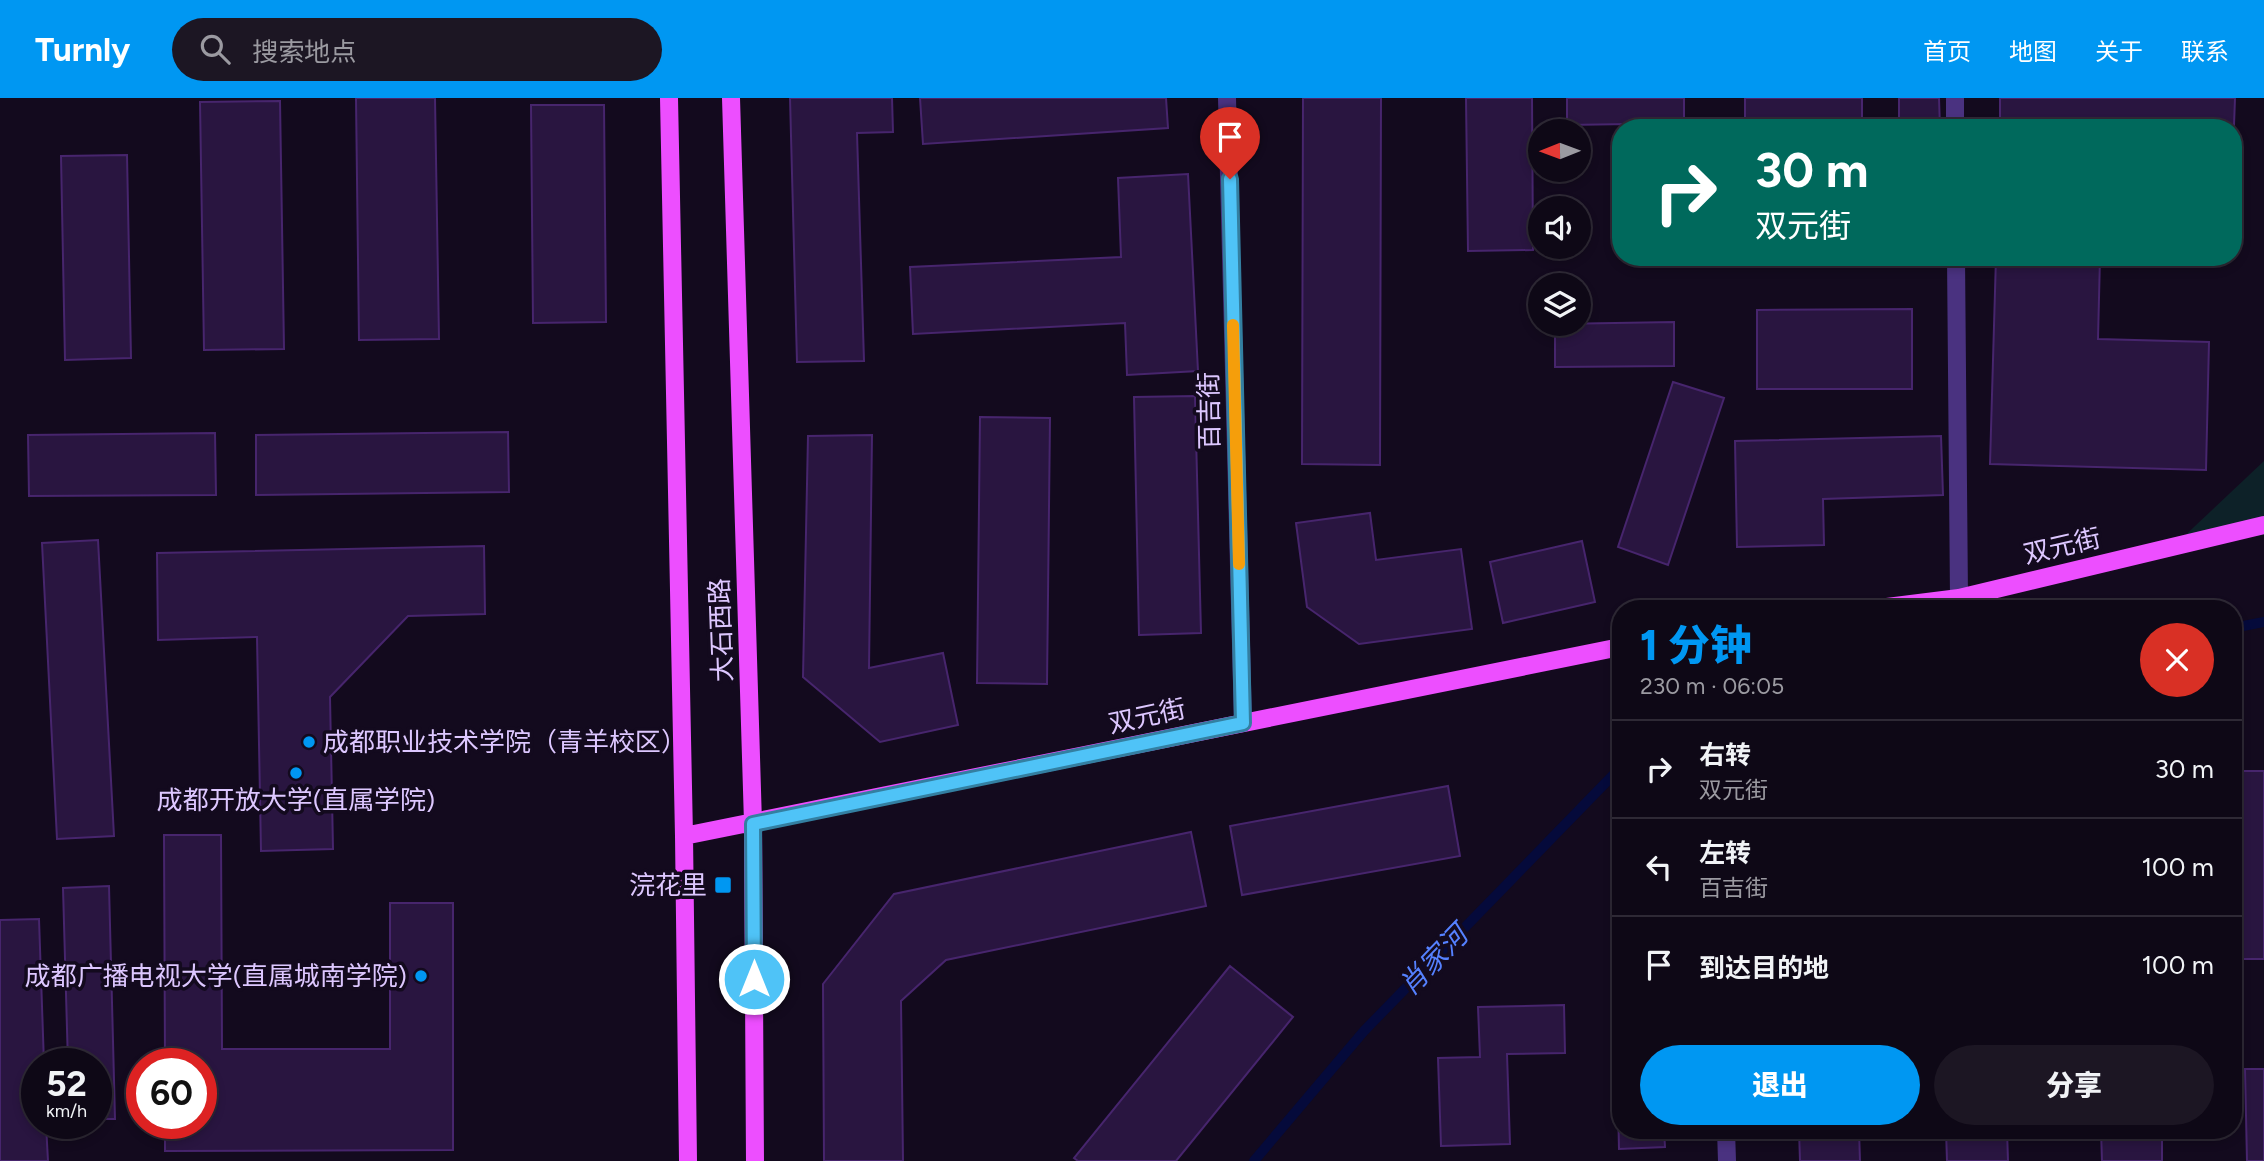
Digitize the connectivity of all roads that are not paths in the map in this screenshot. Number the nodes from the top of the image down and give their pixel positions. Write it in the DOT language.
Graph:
graph roads {
  1 [pos="669,98"];
  2 [pos="731,98"];
  3 [pos="1227,98"];
  4 [pos="1955,98"];
  5 [pos="1955,119"];
  6 [pos="1956,266"];
  7 [pos="2264,525"];
  8 [pos="1959,598"];
  9 [pos="1943,600"];
  10 [pos="1612,649"];
  11 [pos="1243,723"];
  12 [pos="753,824"];
  13 [pos="684,836"];
  14 [pos="1726,1139"];
  15 [pos="688,1161"];
  16 [pos="755,1161"];
  17 [pos="1727,1161"];
  1 -- 13 [label="main road, 大石西路"];
  2 -- 12 [label="main road, 大石西路"];
  3 -- 11 [label="street, 百吉街"];
  4 -- 5 [label="street"];
  6 -- 8 [label="street"];
  7 -- 8 [label="main road, 双元街"];
  8 -- 9 [label="main road, 双元街"];
  10 -- 11 [label="main road, 双元街"];
  11 -- 12 [label="main road, 双元街"];
  12 -- 13 [label="main road, 双元街"];
  12 -- 16 [label="main road, 大石西路"];
  13 -- 15 [label="main road, 大石西路"];
  14 -- 17 [label="street"];
}
